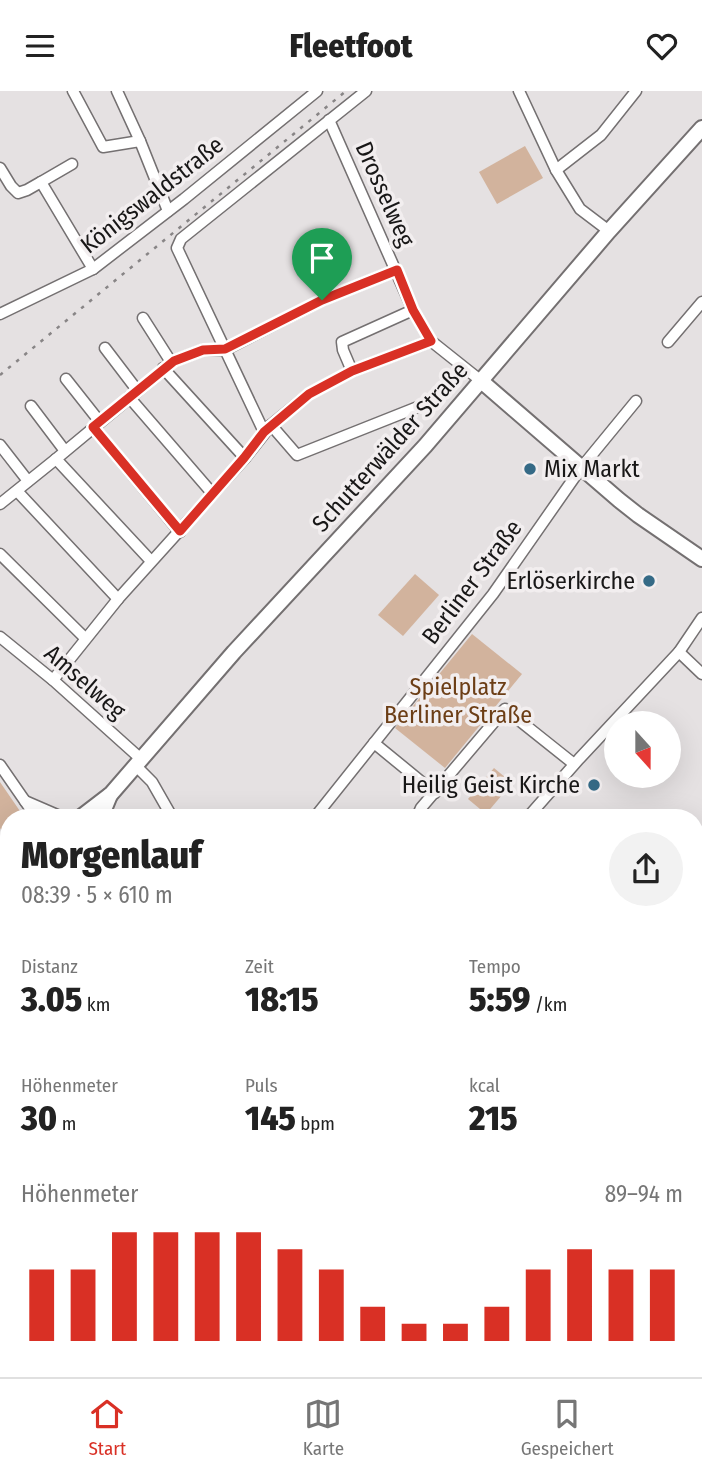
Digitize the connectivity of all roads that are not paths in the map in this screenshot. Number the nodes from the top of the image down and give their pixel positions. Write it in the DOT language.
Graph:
graph roads {
  1 [pos="73,91"];
  2 [pos="117,91"];
  3 [pos="317,91"];
  4 [pos="366,91"];
  5 [pos="519,91"];
  6 [pos="636,91"];
  7 [pos="329,120"];
  8 [pos="702,128"];
  9 [pos="140,141"];
  10 [pos="72,164"];
  11 [pos="0,168"];
  12 [pos="556,170"];
  13 [pos="41,183"];
  14 [pos="168,211"];
  15 [pos="609,231"];
  16 [pos="93,269"];
  17 [pos="397,270"];
  18 [pos="702,302"];
  19 [pos="413,310"];
  20 [pos="0,313"];
  21 [pos="143,318"];
  22 [pos="431,341"];
  23 [pos="668,342"];
  24 [pos="105,348"];
  25 [pos="225,349"];
  26 [pos="167,365"];
  27 [pos="352,371"];
  28 [pos="66,379"];
  29 [pos="480,380"];
  30 [pos="133,394"];
  31 [pos="433,401"];
  32 [pos="636,401"];
  33 [pos="31,406"];
  34 [pos="96,424"];
  35 [pos="267,428"];
  36 [pos="0,445"];
  37 [pos="65,451"];
  38 [pos="244,458"];
  39 [pos="56,459"];
  40 [pos="581,468"];
  41 [pos="28,481"];
  42 [pos="16,491"];
  43 [pos="212,493"];
  44 [pos="0,504"];
  45 [pos="180,531"];
  46 [pos="0,554"];
  47 [pos="702,559"];
  48 [pos="151,561"];
  49 [pos="118,599"];
  50 [pos="702,618"];
  51 [pos="0,637"];
  52 [pos="85,638"];
  53 [pos="679,652"];
  54 [pos="702,674"];
  55 [pos="53,680"];
  56 [pos="374,743"];
  57 [pos="138,762"];
  58 [pos="574,764"];
  59 [pos="0,765"];
  60 [pos="435,793"];
  61 [pos="111,794"];
  62 [pos="24,800"];
  63 [pos="30,809"];
  64 [pos="45,809"];
  65 [pos="91,809"];
  66 [pos="104,809"];
  67 [pos="168,809"];
  68 [pos="322,809"];
  69 [pos="421,809"];
  70 [pos="534,809"];
  1 -- 9 [label="street"];
  2 -- 9 [label="street"];
  3 -- 14 [label="street, Königswaldstraße"];
  4 -- 7 [label="street"];
  5 -- 12 [label="street"];
  6 -- 12 [label="street"];
  7 -- 17 [label="street, Drosselweg"];
  7 -- 25 [label="street"];
  8 -- 15 [label="main road, Schutterwälder Straße"];
  9 -- 14 [label="street"];
  10 -- 13 [label="street"];
  11 -- 13 [label="street"];
  12 -- 15 [label="street"];
  13 -- 16 [label="street"];
  14 -- 16 [label="street, Königswaldstraße"];
  15 -- 29 [label="main road, Schutterwälder Straße"];
  16 -- 20 [label="street, Königswaldstraße"];
  17 -- 19 [label="street, Drosselweg"];
  17 -- 25 [label="street"];
  18 -- 23 [label="street"];
  19 -- 22 [label="street, Drosselweg"];
  19 -- 27 [label="street"];
  21 -- 26 [label="street"];
  22 -- 27 [label="street"];
  22 -- 29 [label="street, Drosselweg"];
  24 -- 30 [label="street"];
  25 -- 26 [label="street"];
  25 -- 35 [label="street"];
  26 -- 30 [label="street"];
  26 -- 38 [label="street"];
  27 -- 35 [label="street"];
  28 -- 34 [label="street"];
  29 -- 40 [label="main road"];
  29 -- 57 [label="main road, Schutterwälder Straße"];
  30 -- 34 [label="street"];
  30 -- 43 [label="street"];
  31 -- 35 [label="street"];
  32 -- 40 [label="street, Berliner Straße"];
  33 -- 37 [label="street"];
  34 -- 37 [label="street"];
  34 -- 45 [label="street"];
  35 -- 38 [label="street"];
  36 -- 41 [label="street"];
  37 -- 39 [label="street"];
  38 -- 43 [label="street"];
  39 -- 41 [label="street"];
  39 -- 48 [label="street"];
  40 -- 47 [label="main road"];
  40 -- 56 [label="street, Berliner Straße"];
  41 -- 42 [label="street"];
  42 -- 44 [label="street"];
  42 -- 49 [label="street"];
  43 -- 45 [label="street"];
  45 -- 48 [label="street"];
  46 -- 52 [label="street"];
  48 -- 49 [label="street"];
  49 -- 52 [label="street"];
  50 -- 53 [label="street"];
  51 -- 55 [label="street, Amselweg"];
  52 -- 55 [label="street"];
  53 -- 54 [label="street"];
  53 -- 58 [label="street"];
  55 -- 57 [label="street, Amselweg"];
  56 -- 60 [label="street"];
  56 -- 68 [label="street, Berliner Straße"];
  57 -- 61 [label="main road, Schutterwälder Straße"];
  57 -- 67 [label="street, Amselweg"];
  58 -- 60 [label="street"];
  58 -- 70 [label="street"];
  59 -- 62 [label="street"];
  60 -- 69 [label="street"];
  61 -- 65 [label="main road, Schutterwälder Straße"];
  61 -- 66 [label="main road, Schutterwälder Straße"];
  62 -- 63 [label="street"];
  62 -- 64 [label="street"];
}
